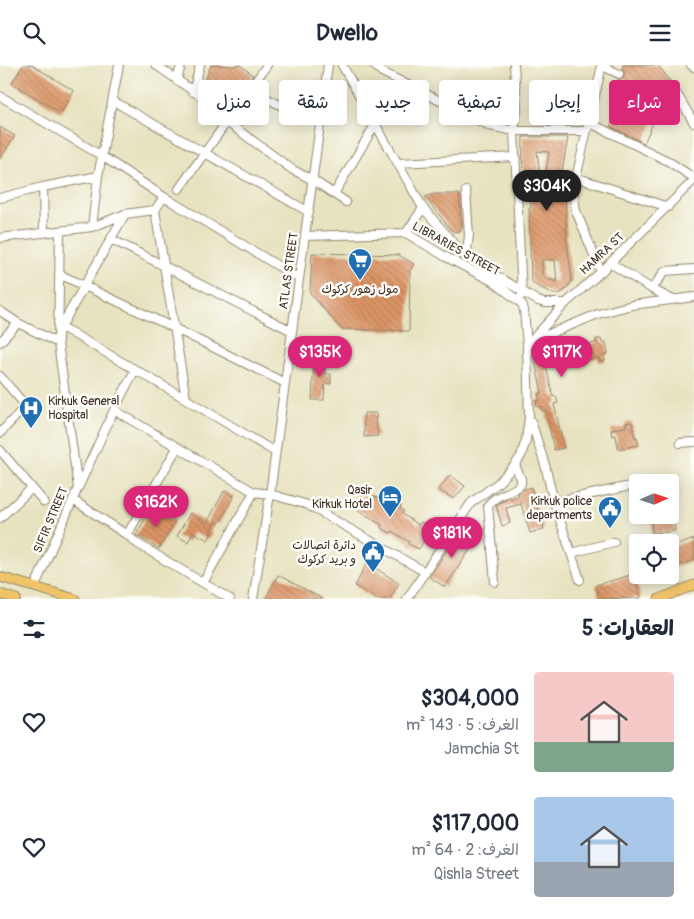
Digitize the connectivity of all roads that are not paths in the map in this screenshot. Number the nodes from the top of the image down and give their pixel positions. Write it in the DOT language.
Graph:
graph roads {
  1 [pos="119,65"];
  2 [pos="156,65"];
  3 [pos="181,65"];
  4 [pos="200,65"];
  5 [pos="267,65"];
  6 [pos="328,65"];
  7 [pos="342,65"];
  8 [pos="374,65"];
  9 [pos="514,65"];
  10 [pos="602,65"];
  11 [pos="619,74"];
  12 [pos="257,80"];
  13 [pos="326,80"];
  14 [pos="177,81"];
  15 [pos="193,91"];
  16 [pos="357,91"];
  17 [pos="198,95"];
  18 [pos="0,96"];
  19 [pos="680,100"];
  20 [pos="113,101"];
  21 [pos="694,123"];
  22 [pos="224,125"];
  23 [pos="236,125"];
  24 [pos="320,125"];
  25 [pos="375,125"];
  26 [pos="377,125"];
  27 [pos="587,127"];
  28 [pos="514,131"];
  29 [pos="206,152"];
  30 [pos="102,156"];
  31 [pos="516,157"];
  32 [pos="399,163"];
  33 [pos="98,176"];
  34 [pos="575,177"];
  35 [pos="694,179"];
  36 [pos="313,180"];
  37 [pos="43,187"];
  38 [pos="179,189"];
  39 [pos="466,191"];
  40 [pos="334,194"];
  41 [pos="164,197"];
  42 [pos="0,198"];
  43 [pos="346,202"];
  44 [pos="668,207"];
  45 [pos="423,208"];
  46 [pos="155,211"];
  47 [pos="309,212"];
  48 [pos="125,214"];
  49 [pos="92,227"];
  50 [pos="60,231"];
  51 [pos="44,233"];
  52 [pos="406,233"];
  53 [pos="306,236"];
  54 [pos="0,238"];
  55 [pos="111,239"];
  56 [pos="466,257"];
  57 [pos="610,263"];
  58 [pos="164,267"];
  59 [pos="694,269"];
  60 [pos="601,272"];
  61 [pos="59,274"];
  62 [pos="298,278"];
  63 [pos="84,287"];
  64 [pos="652,289"];
  65 [pos="522,291"];
  66 [pos="694,297"];
  67 [pos="672,299"];
  68 [pos="566,303"];
  69 [pos="523,307"];
  70 [pos="0,311"];
  71 [pos="18,323"];
  72 [pos="60,326"];
  73 [pos="174,328"];
  74 [pos="292,331"];
  75 [pos="0,342"];
  76 [pos="58,343"];
  77 [pos="528,343"];
  78 [pos="135,370"];
  79 [pos="0,376"];
  80 [pos="285,383"];
  81 [pos="186,399"];
  82 [pos="114,410"];
  83 [pos="529,417"];
  84 [pos="0,433"];
  85 [pos="694,442"];
  86 [pos="680,443"];
  87 [pos="178,448"];
  88 [pos="0,450"];
  89 [pos="275,452"];
  90 [pos="515,465"];
  91 [pos="629,486"];
  92 [pos="32,487"];
  93 [pos="78,488"];
  94 [pos="254,492"];
  95 [pos="270,494"];
  96 [pos="73,500"];
  97 [pos="44,502"];
  98 [pos="554,502"];
  99 [pos="0,519"];
  100 [pos="127,535"];
  101 [pos="614,543"];
  102 [pos="571,553"];
  103 [pos="425,572"];
  104 [pos="0,577"];
  105 [pos="580,580"];
  106 [pos="495,582"];
  107 [pos="203,583"];
  108 [pos="694,585"];
  109 [pos="35,586"];
  110 [pos="0,594"];
  111 [pos="16,599"];
  112 [pos="75,599"];
  113 [pos="230,599"];
  114 [pos="253,599"];
  115 [pos="408,599"];
  116 [pos="659,599"];
  1 -- 20 [label="street"];
  2 -- 14 [label="street"];
  3 -- 14 [label="street"];
  4 -- 15 [label="street"];
  5 -- 12 [label="street"];
  6 -- 13 [label="street, ATLAS STREET"];
  7 -- 16 [label="street, LIBRARIES STREET"];
  8 -- 28 [label="street"];
  9 -- 28 [label="street"];
  10 -- 11 [label="street"];
  10 -- 27 [label="street"];
  14 -- 15 [label="street"];
  15 -- 17 [label="street"];
  18 -- 30 [label="street"];
  19 -- 21 [label="street"];
  20 -- 29 [label="street"];
  20 -- 30 [label="street"];
  22 -- 29 [label="street"];
  23 -- 36 [label="street"];
  24 -- 36 [label="street, ATLAS STREET"];
  25 -- 40 [label="street"];
  26 -- 32 [label="street, LIBRARIES STREET"];
  27 -- 28 [label="street"];
  27 -- 34 [label="street"];
  27 -- 35 [label="street"];
  28 -- 31 [label="street"];
  29 -- 38 [label="street"];
  29 -- 47 [label="street"];
  30 -- 33 [label="street"];
  30 -- 41 [label="street"];
  31 -- 32 [label="street"];
  31 -- 65 [label="street"];
  32 -- 45 [label="street, LIBRARIES STREET"];
  33 -- 37 [label="street"];
  33 -- 49 [label="street"];
  34 -- 44 [label="street"];
  34 -- 60 [label="street"];
  35 -- 44 [label="street, HAMRA ST"];
  36 -- 40 [label="street"];
  36 -- 47 [label="street, ATLAS STREET"];
  37 -- 42 [label="street"];
  37 -- 51 [label="street"];
  39 -- 56 [label="street"];
  40 -- 43 [label="street"];
  41 -- 46 [label="street"];
  41 -- 62 [label="street"];
  44 -- 57 [label="street, HAMRA ST"];
  45 -- 52 [label="street"];
  45 -- 56 [label="street, LIBRARIES STREET"];
  46 -- 48 [label="street"];
  46 -- 58 [label="street"];
  47 -- 53 [label="street, ATLAS STREET"];
  48 -- 49 [label="street"];
  48 -- 55 [label="street"];
  49 -- 50 [label="street"];
  50 -- 51 [label="street"];
  50 -- 61 [label="street, SIFIR STREET"];
  51 -- 54 [label="street"];
  52 -- 53 [label="street, LIBRARIES STREET"];
  52 -- 69 [label="street, LIBRARIES STREET"];
  53 -- 62 [label="street, ATLAS STREET"];
  55 -- 58 [label="street"];
  55 -- 63 [label="street"];
  56 -- 65 [label="street, LIBRARIES STREET"];
  57 -- 60 [label="street, HAMRA ST"];
  57 -- 64 [label="street"];
  58 -- 73 [label="street"];
  58 -- 74 [label="street"];
  59 -- 64 [label="street"];
  60 -- 68 [label="street, HAMRA ST"];
  61 -- 63 [label="street"];
  61 -- 72 [label="street, SIFIR STREET"];
  62 -- 74 [label="street, ATLAS STREET"];
  63 -- 72 [label="street"];
  63 -- 73 [label="street"];
  64 -- 67 [label="street"];
  65 -- 68 [label="street, LIBRARIES STREET"];
  65 -- 69 [label="street"];
  66 -- 67 [label="street"];
  67 -- 77 [label="street"];
  68 -- 77 [label="street, HAMRA ST"];
  69 -- 77 [label="street"];
  70 -- 71 [label="street"];
  71 -- 75 [label="street"];
  71 -- 76 [label="street"];
  72 -- 76 [label="street, SIFIR STREET"];
  72 -- 78 [label="street"];
  73 -- 80 [label="street"];
  73 -- 81 [label="street"];
  74 -- 80 [label="street, ATLAS STREET"];
  76 -- 93 [label="street, SIFIR STREET"];
  77 -- 83 [label="street"];
  78 -- 81 [label="street"];
  78 -- 82 [label="street"];
  79 -- 84 [label="street"];
  80 -- 89 [label="street, ATLAS STREET"];
  81 -- 89 [label="street"];
  82 -- 87 [label="street"];
  82 -- 93 [label="street"];
  83 -- 90 [label="street"];
  83 -- 98 [label="street"];
  85 -- 86 [label="street"];
  87 -- 94 [label="street"];
  87 -- 100 [label="street"];
  88 -- 92 [label="street"];
  89 -- 95 [label="street, ATLAS STREET"];
  90 -- 103 [label="street"];
  90 -- 106 [label="street"];
  91 -- 98 [label="street"];
  92 -- 97 [label="street"];
  92 -- 99 [label="street"];
  93 -- 96 [label="street, SIFIR STREET"];
  94 -- 95 [label="street"];
  94 -- 107 [label="street"];
  95 -- 103 [label="street"];
  95 -- 114 [label="street, ATLAS STREET"];
  96 -- 100 [label="street"];
  96 -- 109 [label="street, SIFIR STREET"];
  98 -- 102 [label="street"];
  100 -- 107 [label="street"];
  101 -- 102 [label="street"];
  102 -- 105 [label="street"];
  103 -- 115 [label="street"];
  104 -- 109 [label="main road"];
  107 -- 113 [label="street"];
  108 -- 116 [label="main road"];
  109 -- 112 [label="main road"];
  110 -- 111 [label="main road"];
}
